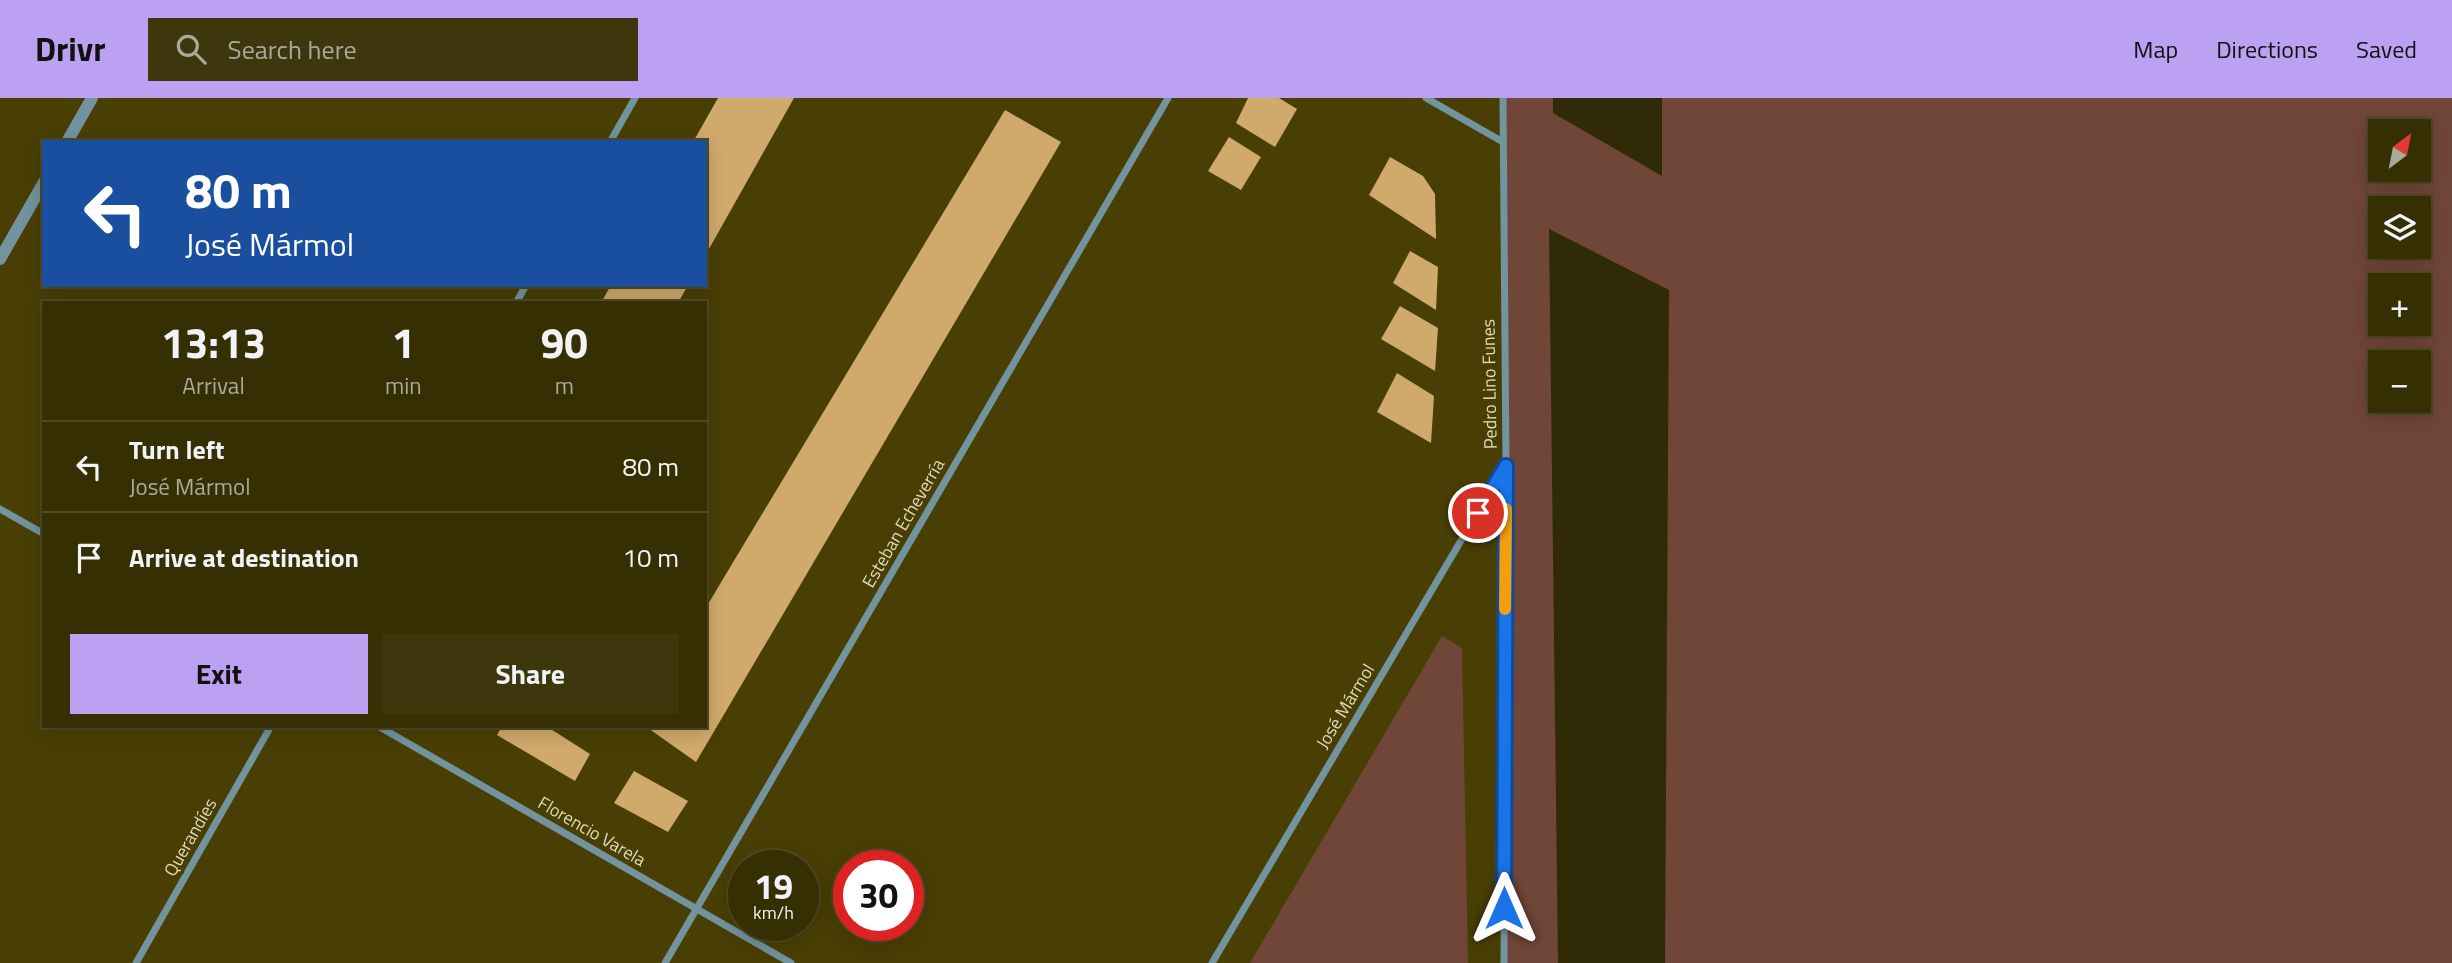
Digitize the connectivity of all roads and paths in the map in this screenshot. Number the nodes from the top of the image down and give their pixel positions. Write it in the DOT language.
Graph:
graph roads {
  1 [pos="92,98"];
  2 [pos="635,98"];
  3 [pos="1168,98"];
  4 [pos="1426,98"];
  5 [pos="1503,98"];
  6 [pos="68,140"];
  7 [pos="611,140"];
  8 [pos="1503,142"];
  9 [pos="42,186"];
  10 [pos="0,259"];
  11 [pos="1506,466"];
  12 [pos="0,509"];
  13 [pos="42,533"];
  14 [pos="270,728"];
  15 [pos="381,728"];
  16 [pos="696,909"];
  17 [pos="136,963"];
  18 [pos="665,963"];
  19 [pos="791,963"];
  20 [pos="1212,963"];
  21 [pos="1504,963"];
  1 -- 6 [label="street"];
  2 -- 7 [label="street"];
  3 -- 16 [label="street, Esteban Echeverría"];
  4 -- 8 [label="street"];
  5 -- 8 [label="street, Pedro Lino Funes"];
  8 -- 11 [label="street, Pedro Lino Funes"];
  9 -- 10 [label="street"];
  11 -- 20 [label="street, José Mármol"];
  11 -- 21 [label="street, Pedro Lino Funes"];
  12 -- 13 [label="street"];
  14 -- 17 [label="street, Querandíes"];
  15 -- 16 [label="street, Florencio Varela"];
  16 -- 18 [label="street, Esteban Echeverría"];
  16 -- 19 [label="street, Florencio Varela"];
}
